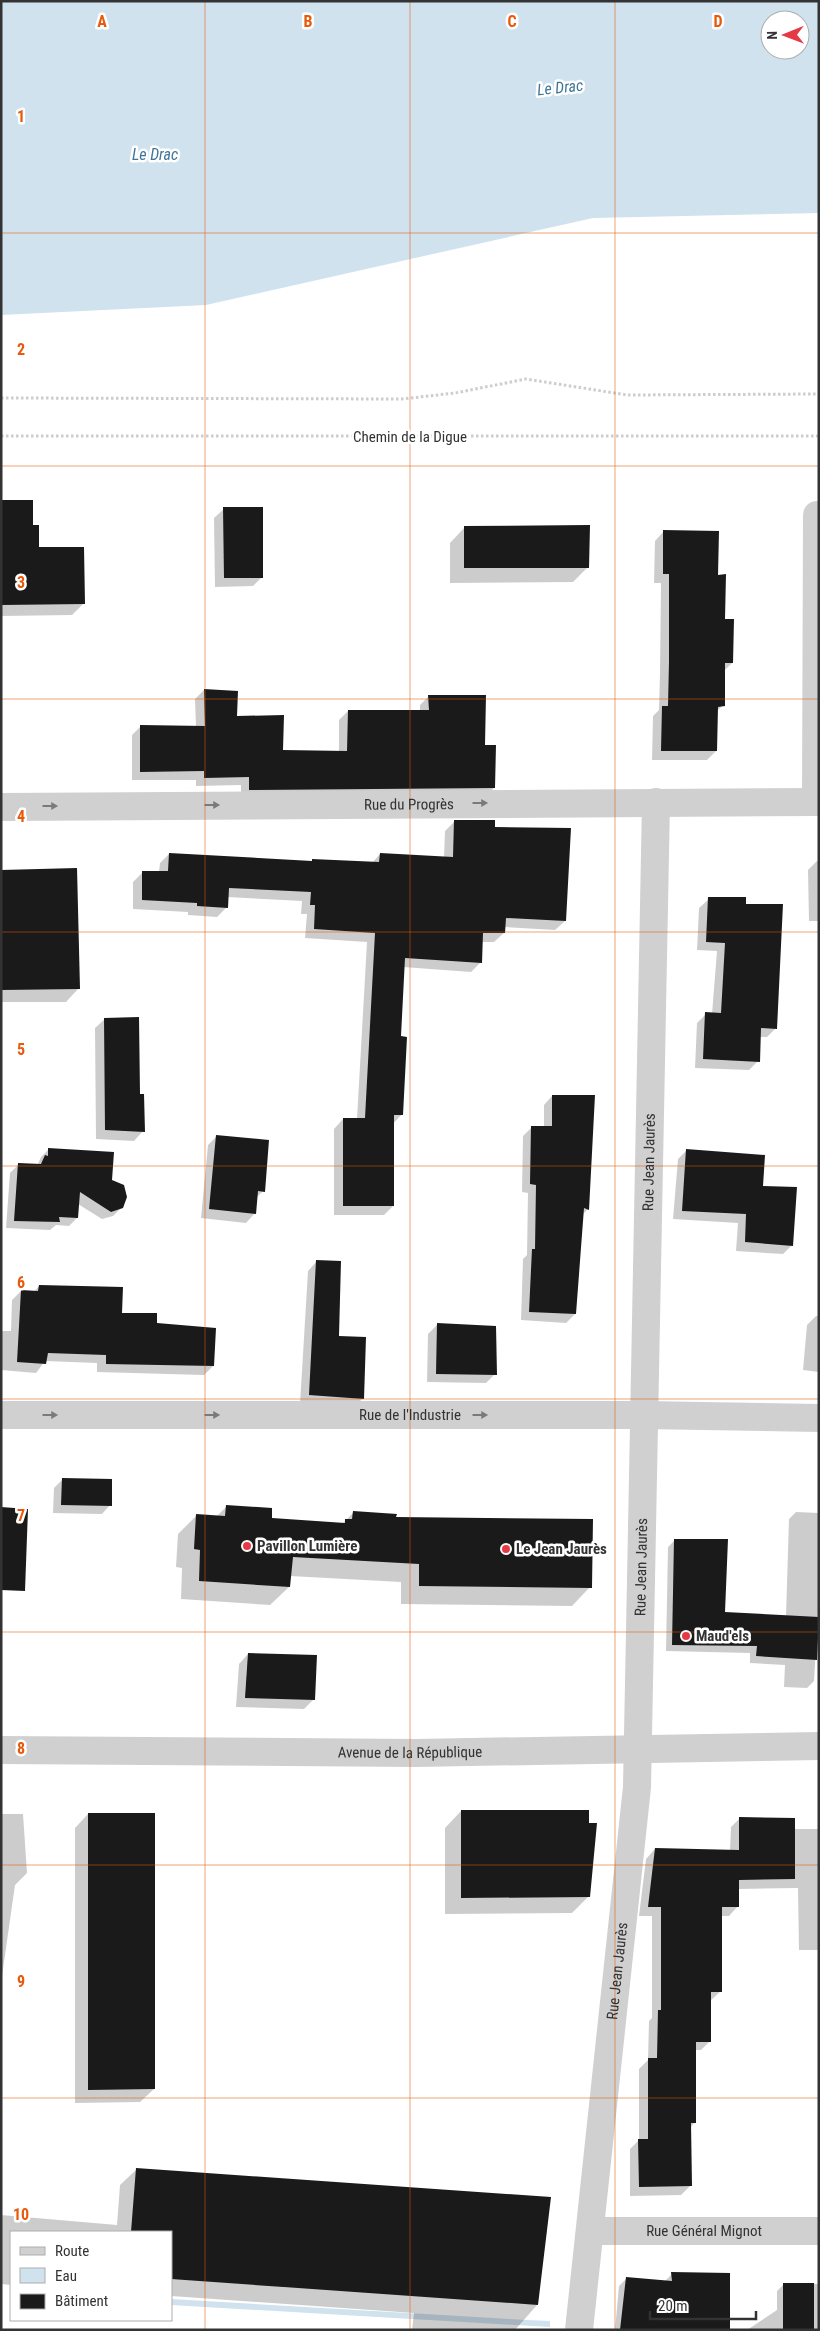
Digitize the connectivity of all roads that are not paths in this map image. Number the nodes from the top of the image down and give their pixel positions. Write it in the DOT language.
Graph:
graph roads {
  1 [pos="817,515"];
  2 [pos="656,802"];
  3 [pos="818,802"];
  4 [pos="1,806"];
  5 [pos="1,1415"];
  6 [pos="643,1415"];
  7 [pos="819,1418"];
  8 [pos="819,1746"];
  9 [pos="639,1748"];
  10 [pos="1,1750"];
  11 [pos="590,2231"];
  12 [pos="819,2231"];
  13 [pos="579,2330"];
  1 -- 3 [label="street, Rue du Progrès"];
  2 -- 3 [label="street, Rue du Progrès"];
  4 -- 2 [label="street, Rue du Progrès, one-way"];
  2 -- 6 [label="street, Rue Jean Jaurès"];
  5 -- 6 [label="street, Rue de l'Industrie, one-way"];
  6 -- 7 [label="street, Rue de l'Industrie"];
  6 -- 9 [label="street, Rue Jean Jaurès"];
  8 -- 9 [label="street, Avenue de la République"];
  9 -- 10 [label="street, Avenue de la République"];
  9 -- 11 [label="street, Rue Jean Jaurès"];
  11 -- 12 [label="street, Rue Général Mignot"];
  11 -- 13 [label="street, Rue Jean Jaurès"];
}
